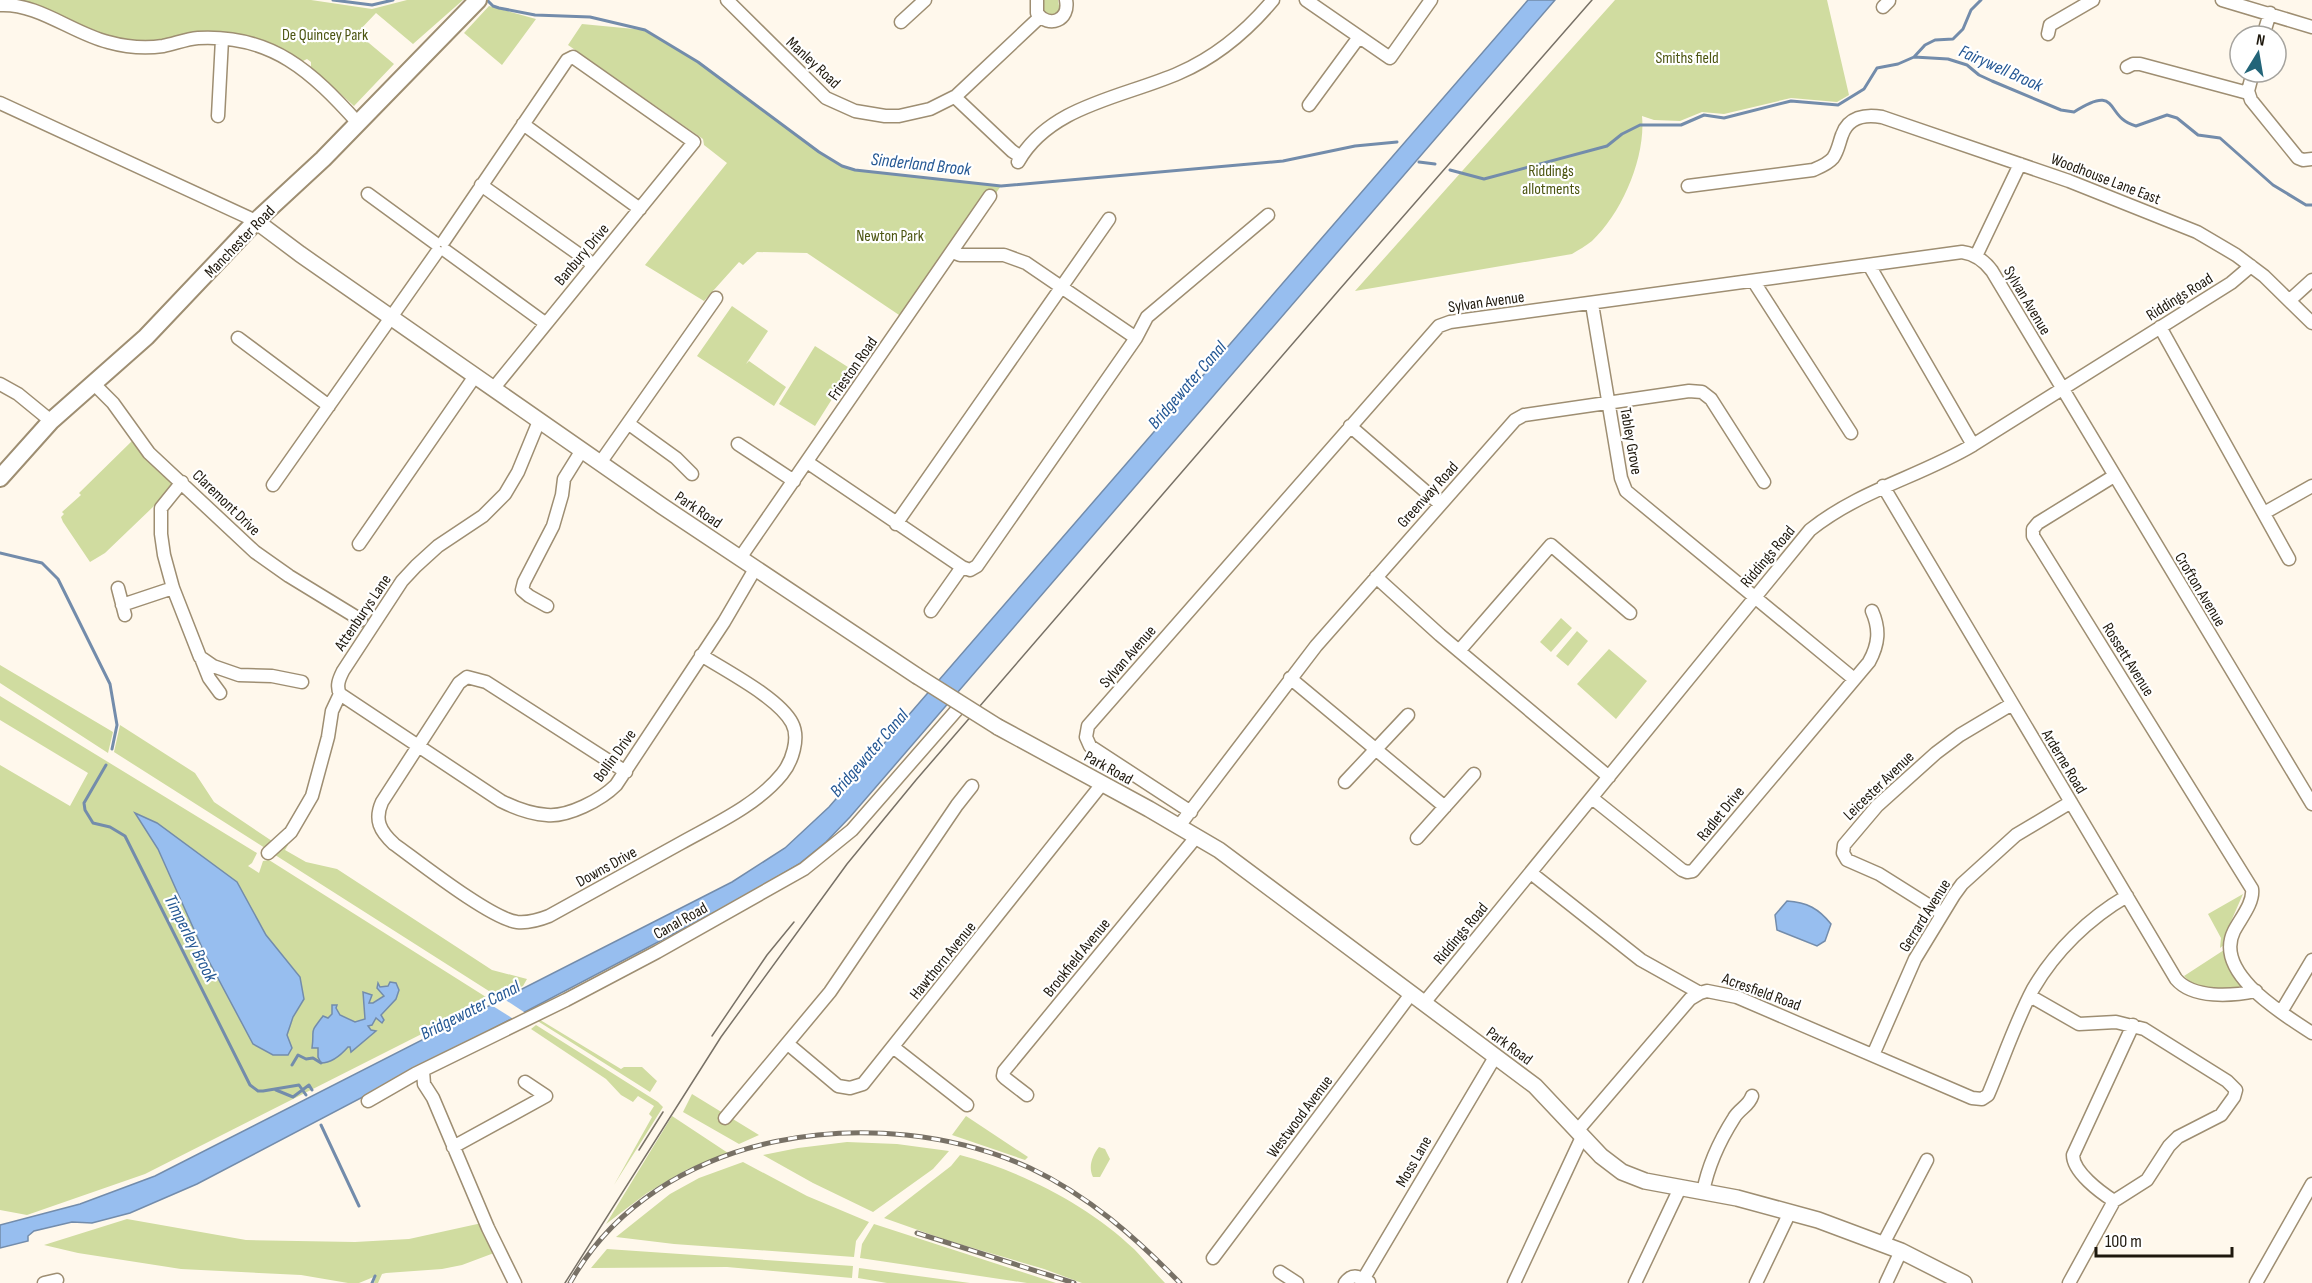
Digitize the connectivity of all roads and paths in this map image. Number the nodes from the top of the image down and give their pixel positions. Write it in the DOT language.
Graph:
graph roads {
  1 [pos="727,0"];
  2 [pos="925,0"];
  3 [pos="1037,0"];
  4 [pos="1066,0"];
  5 [pos="1273,0"];
  6 [pos="1306,0"];
  7 [pos="1431,0"];
  8 [pos="2093,0"];
  9 [pos="2222,0"];
  10 [pos="477,1"];
  11 [pos="0,5"];
  12 [pos="2270,14"];
  13 [pos="1040,17"];
  14 [pos="902,22"];
  15 [pos="2267,24"];
  16 [pos="2312,27"];
  17 [pos="2048,34"];
  18 [pos="1359,37"];
  19 [pos="222,39"];
  20 [pos="2127,67"];
  21 [pos="2250,84"];
  22 [pos="2248,93"];
  23 [pos="956,96"];
  24 [pos="0,103"];
  25 [pos="1310,105"];
  26 [pos="218,116"];
  27 [pos="358,123"];
  28 [pos="523,124"];
  29 [pos="2312,159"];
  30 [pos="2020,164"];
  31 [pos="481,185"];
  32 [pos="1688,186"];
  33 [pos="368,194"];
  34 [pos="990,196"];
  35 [pos="640,209"];
  36 [pos="1268,215"];
  37 [pos="1108,219"];
  38 [pos="256,221"];
  39 [pos="441,247"];
  40 [pos="952,252"];
  41 [pos="1976,256"];
  42 [pos="594,265"];
  43 [pos="1869,266"];
  44 [pos="2251,266"];
  45 [pos="2312,280"];
  46 [pos="1754,282"];
  47 [pos="1059,288"];
  48 [pos="716,298"];
  49 [pos="2290,300"];
  50 [pos="1592,304"];
  51 [pos="391,318"];
  52 [pos="545,323"];
  53 [pos="2312,323"];
  54 [pos="2160,327"];
  55 [pos="238,338"];
  56 [pos="1136,338"];
  57 [pos="475,376"];
  58 [pos="93,383"];
  59 [pos="0,384"];
  60 [pos="493,389"];
  61 [pos="2062,390"];
  62 [pos="1609,402"];
  63 [pos="329,406"];
  64 [pos="51,421"];
  65 [pos="539,421"];
  66 [pos="629,424"];
  67 [pos="1350,426"];
  68 [pos="1851,433"];
  69 [pos="738,444"];
  70 [pos="1973,445"];
  71 [pos="582,450"];
  72 [pos="807,462"];
  73 [pos="600,463"];
  74 [pos="692,474"];
  75 [pos="2114,476"];
  76 [pos="0,478"];
  77 [pos="794,481"];
  78 [pos="182,482"];
  79 [pos="1764,482"];
  80 [pos="273,485"];
  81 [pos="1884,486"];
  82 [pos="2312,486"];
  83 [pos="1440,504"];
  84 [pos="2264,513"];
  85 [pos="896,524"];
  86 [pos="359,544"];
  87 [pos="740,558"];
  88 [pos="2289,559"];
  89 [pos="962,567"];
  90 [pos="755,569"];
  91 [pos="1376,577"];
  92 [pos="118,588"];
  93 [pos="173,588"];
  94 [pos="1754,597"];
  95 [pos="547,606"];
  96 [pos="931,611"];
  97 [pos="1872,611"];
  98 [pos="1630,613"];
  99 [pos="361,620"];
  100 [pos="1459,651"];
  101 [pos="701,655"];
  102 [pos="200,657"];
  103 [pos="1290,678"];
  104 [pos="1854,679"];
  105 [pos="302,682"];
  106 [pos="220,693"];
  107 [pos="340,694"];
  108 [pos="962,704"];
  109 [pos="2012,704"];
  110 [pos="1409,716"];
  111 [pos="418,746"];
  112 [pos="1377,749"];
  113 [pos="626,772"];
  114 [pos="1475,775"];
  115 [pos="1609,777"];
  116 [pos="1345,782"];
  117 [pos="1102,784"];
  118 [pos="972,786"];
  119 [pos="1592,798"];
  120 [pos="2071,802"];
  121 [pos="2312,804"];
  122 [pos="1445,807"];
  123 [pos="1191,812"];
  124 [pos="1179,826"];
  125 [pos="1197,836"];
  126 [pos="1417,838"];
  127 [pos="268,853"];
  128 [pos="1531,873"];
  129 [pos="2127,896"];
  130 [pos="1941,913"];
  131 [pos="2312,960"];
  132 [pos="2256,992"];
  133 [pos="1700,993"];
  134 [pos="2030,996"];
  135 [pos="1418,999"];
  136 [pos="2280,1012"];
  137 [pos="2133,1025"];
  138 [pos="2312,1033"];
  139 [pos="788,1044"];
  140 [pos="893,1047"];
  141 [pos="1873,1055"];
  142 [pos="1495,1057"];
  143 [pos="423,1071"];
  144 [pos="525,1082"];
  145 [pos="1027,1095"];
  146 [pos="1754,1100"];
  147 [pos="368,1101"];
  148 [pos="967,1106"];
  149 [pos="725,1118"];
  150 [pos="1580,1134"];
  151 [pos="453,1147"];
  152 [pos="1927,1160"];
  153 [pos="2312,1184"];
  154 [pos="1680,1188"];
  155 [pos="1703,1192"];
  156 [pos="2114,1201"];
  157 [pos="1790,1212"];
  158 [pos="1883,1244"];
  159 [pos="1901,1251"];
  160 [pos="1213,1258"];
  161 [pos="1280,1272"];
  162 [pos="1365,1282"];
  163 [pos="515,1283"];
  164 [pos="1297,1283"];
  165 [pos="1345,1283"];
  166 [pos="1514,1283"];
  167 [pos="1635,1283"];
  168 [pos="1755,1283"];
  169 [pos="1886,1283"];
  170 [pos="1964,1283"];
  171 [pos="2069,1283"];
  172 [pos="2256,1283"];
  1 -- 23 [label="street, Manley Road"];
  2 -- 14 [label="street"];
  3 -- 13 [label="street"];
  4 -- 13 [label="street"];
  5 -- 23 [label="street"];
  6 -- 18 [label="street"];
  7 -- 18 [label="street"];
  8 -- 17 [label="street"];
  9 -- 12 [label="street"];
  10 -- 27 [label="highway, Manchester Road"];
  11 -- 19 [label="street"];
  12 -- 15 [label="street"];
  12 -- 16 [label="street"];
  13 -- 23 [label="street, Manley Road"];
  18 -- 25 [label="street"];
  19 -- 26 [label="street"];
  19 -- 27 [label="street"];
  20 -- 22 [label="street"];
  21 -- 22 [label="street"];
  22 -- 29 [label="street"];
  24 -- 38 [label="street"];
  27 -- 38 [label="highway, Manchester Road"];
  28 -- 31 [label="street"];
  28 -- 35 [label="street"];
  28 -- 35 [label="street, Banbury Drive"];
  30 -- 32 [label="street, Woodhouse Lane East"];
  30 -- 41 [label="street"];
  30 -- 44 [label="street, Woodhouse Lane East"];
  31 -- 39 [label="street"];
  31 -- 42 [label="street"];
  33 -- 39 [label="street"];
  34 -- 40 [label="street, Frieston Road"];
  35 -- 42 [label="street, Banbury Drive"];
  36 -- 56 [label="street"];
  37 -- 47 [label="street"];
  38 -- 51 [label="main road, Park Road"];
  38 -- 58 [label="highway, Manchester Road"];
  39 -- 51 [label="street"];
  39 -- 52 [label="street"];
  40 -- 47 [label="street"];
  40 -- 72 [label="street, Frieston Road"];
  41 -- 43 [label="street, Sylvan Avenue"];
  41 -- 61 [label="street, Sylvan Avenue"];
  42 -- 52 [label="street, Banbury Drive"];
  43 -- 46 [label="street, Sylvan Avenue"];
  43 -- 70 [label="street"];
  44 -- 49 [label="street, Woodhouse Lane East"];
  44 -- 54 [label="street, Riddings Road"];
  45 -- 49 [label="street"];
  46 -- 50 [label="street, Sylvan Avenue"];
  46 -- 68 [label="street"];
  47 -- 56 [label="street"];
  47 -- 85 [label="street"];
  48 -- 66 [label="street"];
  49 -- 53 [label="street, Woodhouse Lane East"];
  50 -- 62 [label="street, Tabley Grove"];
  50 -- 67 [label="street, Sylvan Avenue"];
  51 -- 57 [label="main road, Park Road"];
  51 -- 63 [label="street"];
  52 -- 60 [label="street, Banbury Drive"];
  54 -- 61 [label="street, Riddings Road"];
  54 -- 84 [label="street"];
  55 -- 63 [label="street"];
  56 -- 89 [label="street"];
  57 -- 60 [label="main road, Park Road"];
  57 -- 86 [label="street"];
  58 -- 64 [label="highway, Manchester Road"];
  58 -- 78 [label="street, Claremont Drive"];
  59 -- 64 [label="street"];
  60 -- 65 [label="main road, Park Road"];
  61 -- 70 [label="street, Riddings Road"];
  61 -- 75 [label="street, Crofton Avenue"];
  62 -- 79 [label="street, Greenway Road"];
  62 -- 83 [label="street, Greenway Road"];
  62 -- 94 [label="street, Tabley Grove"];
  63 -- 80 [label="street"];
  64 -- 76 [label="highway, Manchester Road"];
  65 -- 71 [label="main road, Park Road"];
  65 -- 107 [label="street, Attenburys Lane"];
  66 -- 73 [label="street"];
  66 -- 74 [label="street"];
  67 -- 83 [label="street"];
  67 -- 123 [label="street, Sylvan Avenue"];
  69 -- 77 [label="street"];
  70 -- 81 [label="street, Riddings Road"];
  71 -- 73 [label="main road, Park Road"];
  71 -- 95 [label="street"];
  72 -- 77 [label="street, Frieston Road"];
  72 -- 85 [label="street"];
  73 -- 87 [label="main road, Park Road"];
  75 -- 121 [label="street, Crofton Avenue"];
  75 -- 132 [label="street, Rossett Avenue"];
  77 -- 87 [label="street, Frieston Road"];
  78 -- 93 [label="street"];
  78 -- 99 [label="street, Claremont Drive"];
  81 -- 94 [label="street, Riddings Road"];
  81 -- 109 [label="street, Arderne Road"];
  82 -- 84 [label="street"];
  83 -- 91 [label="street, Greenway Road"];
  84 -- 88 [label="street"];
  85 -- 89 [label="street"];
  87 -- 90 [label="main road, Park Road"];
  89 -- 96 [label="street"];
  90 -- 101 [label="street, Bollin Drive"];
  90 -- 108 [label="main road, Park Road, bridge"];
  91 -- 100 [label="street"];
  91 -- 103 [label="street, Greenway Road"];
  92 -- 93 [label="street"];
  93 -- 102 [label="street"];
  94 -- 104 [label="street, Tabley Grove"];
  94 -- 115 [label="street, Riddings Road"];
  97 -- 104 [label="street"];
  98 -- 100 [label="street"];
  100 -- 115 [label="street"];
  101 -- 111 [label="street, Downs Drive"];
  101 -- 113 [label="street, Bollin Drive"];
  102 -- 105 [label="street"];
  102 -- 106 [label="street"];
  103 -- 112 [label="street"];
  103 -- 123 [label="street, Greenway Road"];
  104 -- 119 [label="street, Radlet Drive"];
  107 -- 111 [label="street, Bollin Drive"];
  107 -- 127 [label="street, Attenburys Lane"];
  108 -- 117 [label="main road, Park Road, bridge"];
  108 -- 143 [label="street, Canal Road"];
  109 -- 120 [label="street, Arderne Road"];
  109 -- 130 [label="street, Leicester Avenue"];
  110 -- 112 [label="street"];
  111 -- 113 [label="street, Bollin Drive"];
  111 -- 113 [label="street, Downs Drive"];
  112 -- 116 [label="street"];
  112 -- 122 [label="street"];
  114 -- 122 [label="street"];
  115 -- 119 [label="street, Riddings Road"];
  117 -- 124 [label="main road, Park Road"];
  117 -- 140 [label="street, Hawthorn Avenue"];
  118 -- 139 [label="street"];
  119 -- 128 [label="street, Riddings Road"];
  120 -- 129 [label="street, Arderne Road"];
  120 -- 130 [label="street, Gerrard Avenue"];
  122 -- 126 [label="street"];
  123 -- 124 [label="street, Greenway Road"];
  124 -- 125 [label="main road, Park Road"];
  125 -- 135 [label="main road, Park Road"];
  125 -- 145 [label="street, Brookfield Avenue"];
  128 -- 133 [label="street"];
  128 -- 135 [label="street, Riddings Road"];
  129 -- 132 [label="street, Arderne Road"];
  129 -- 134 [label="street"];
  130 -- 141 [label="street, Gerrard Avenue"];
  131 -- 136 [label="street"];
  132 -- 136 [label="street"];
  133 -- 141 [label="street, Acresfield Road"];
  133 -- 150 [label="street, Acresfield Road"];
  134 -- 137 [label="street"];
  134 -- 141 [label="street, Acresfield Road"];
  135 -- 142 [label="main road, Park Road"];
  135 -- 160 [label="street, Westwood Avenue"];
  136 -- 138 [label="street"];
  137 -- 156 [label="street"];
  137 -- 156 [label="street"];
  139 -- 140 [label="street, Hawthorn Avenue"];
  139 -- 149 [label="street"];
  140 -- 148 [label="street"];
  142 -- 150 [label="main road, Park Road"];
  142 -- 162 [label="street, Moss Lane"];
  143 -- 147 [label="street, Canal Road"];
  143 -- 151 [label="street"];
  144 -- 151 [label="street"];
  146 -- 155 [label="street"];
  150 -- 154 [label="main road, Park Road"];
  150 -- 166 [label="street, Acresfield Road"];
  151 -- 163 [label="street"];
  152 -- 158 [label="street"];
  153 -- 172 [label="street"];
  154 -- 155 [label="main road, Park Road"];
  154 -- 167 [label="street"];
  155 -- 157 [label="main road, Park Road"];
  156 -- 171 [label="street"];
  157 -- 158 [label="main road, Park Road"];
  157 -- 168 [label="street"];
  158 -- 159 [label="main road, Park Road"];
  159 -- 169 [label="street"];
  159 -- 170 [label="main road, Park Road"];
  161 -- 164 [label="street"];
  162 -- 165 [label="street"];
}
